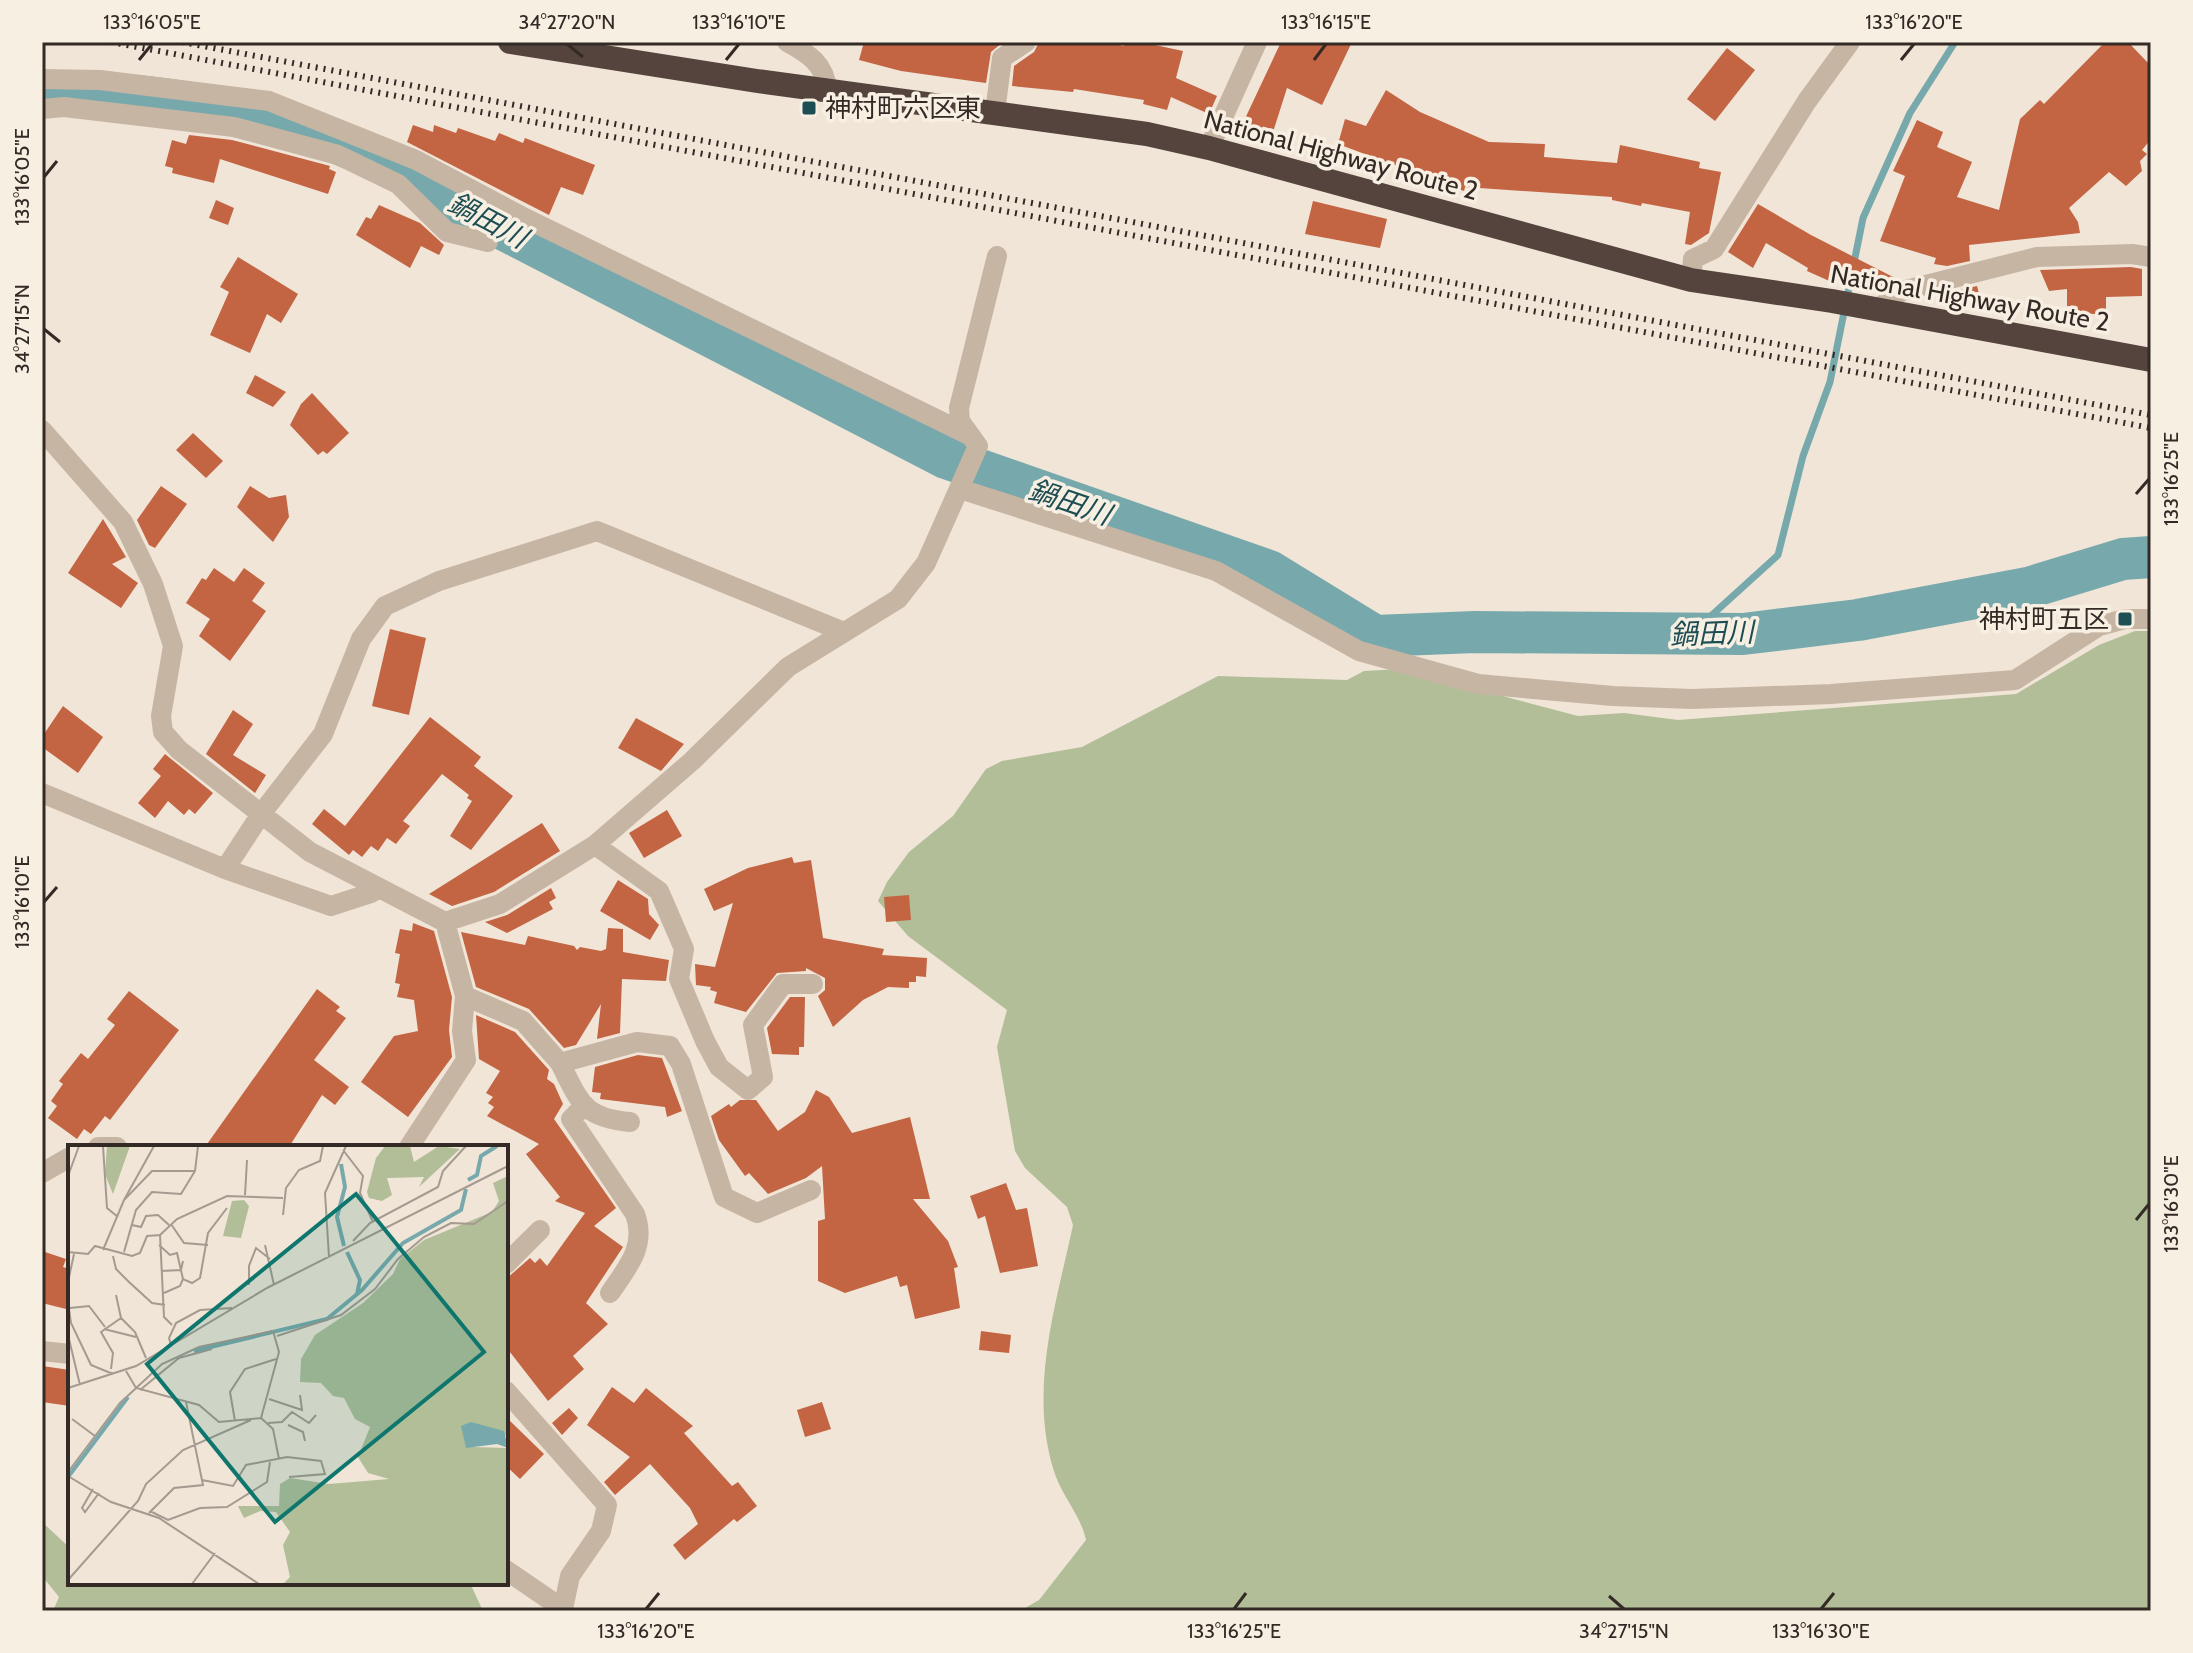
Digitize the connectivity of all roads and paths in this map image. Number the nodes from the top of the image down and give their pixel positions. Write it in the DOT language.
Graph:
graph roads {
  1 [pos="510,42"];
  2 [pos="787,42"];
  3 [pos="1026,42"];
  4 [pos="1257,42"];
  5 [pos="1850,42"];
  6 [pos="42,79"];
  7 [pos="827,90"];
  8 [pos="283,106"];
  9 [pos="42,109"];
  10 [pos="995,112"];
  11 [pos="280,140"];
  12 [pos="1209,148"];
  13 [pos="488,242"];
  14 [pos="997,256"];
  15 [pos="2151,257"];
  16 [pos="1691,280"];
  17 [pos="1855,305"];
  18 [pos="2151,360"];
  19 [pos="46,441"];
  20 [pos="975,441"];
  21 [pos="961,486"];
  22 [pos="2151,619"];
  23 [pos="844,632"];
  24 [pos="42,793"];
  25 [pos="261,814"];
  26 [pos="595,845"];
  27 [pos="225,869"];
  28 [pos="373,885"];
  29 [pos="445,922"];
  30 [pos="813,984"];
  31 [pos="465,996"];
  32 [pos="705,1041"];
  33 [pos="670,1046"];
  34 [pos="560,1063"];
  35 [pos="583,1107"];
  36 [pos="630,1122"];
  37 [pos="410,1145"];
  38 [pos="68,1158"];
  39 [pos="42,1173"];
  40 [pos="811,1190"];
  41 [pos="540,1230"];
  42 [pos="508,1262"];
  43 [pos="610,1293"];
  44 [pos="42,1351"];
  45 [pos="68,1354"];
  46 [pos="508,1393"];
  47 [pos="508,1571"];
  1 -- 7 [label="highway, National Highway Route 2"];
  2 -- 7 [label="street"];
  3 -- 10 [label="street"];
  4 -- 12 [label="street"];
  5 -- 16 [label="street"];
  6 -- 8 [label="street"];
  7 -- 10 [label="highway, National Highway Route 2"];
  8 -- 11 [label="street"];
  8 -- 20 [label="street"];
  9 -- 11 [label="street"];
  10 -- 12 [label="highway, National Highway Route 2"];
  11 -- 13 [label="street"];
  12 -- 16 [label="highway, National Highway Route 2"];
  14 -- 20 [label="street"];
  15 -- 17 [label="street"];
  16 -- 17 [label="highway, National Highway Route 2"];
  17 -- 18 [label="highway, National Highway Route 2"];
  19 -- 25 [label="street"];
  20 -- 21 [label="street"];
  21 -- 22 [label="street"];
  21 -- 23 [label="street"];
  23 -- 25 [label="street"];
  23 -- 26 [label="street"];
  24 -- 27 [label="street"];
  25 -- 27 [label="street"];
  25 -- 28 [label="street"];
  26 -- 29 [label="street"];
  26 -- 32 [label="street"];
  27 -- 28 [label="street"];
  28 -- 29 [label="street"];
  29 -- 31 [label="street"];
  30 -- 32 [label="street"];
  31 -- 34 [label="street"];
  31 -- 37 [label="street"];
  32 -- 33 [label="street"];
  33 -- 34 [label="street"];
  33 -- 40 [label="street"];
  34 -- 35 [label="street"];
  35 -- 36 [label="street"];
  35 -- 43 [label="street"];
  38 -- 39 [label="street"];
  41 -- 42 [label="street"];
  44 -- 45 [label="street"];
  46 -- 47 [label="street"];
}
